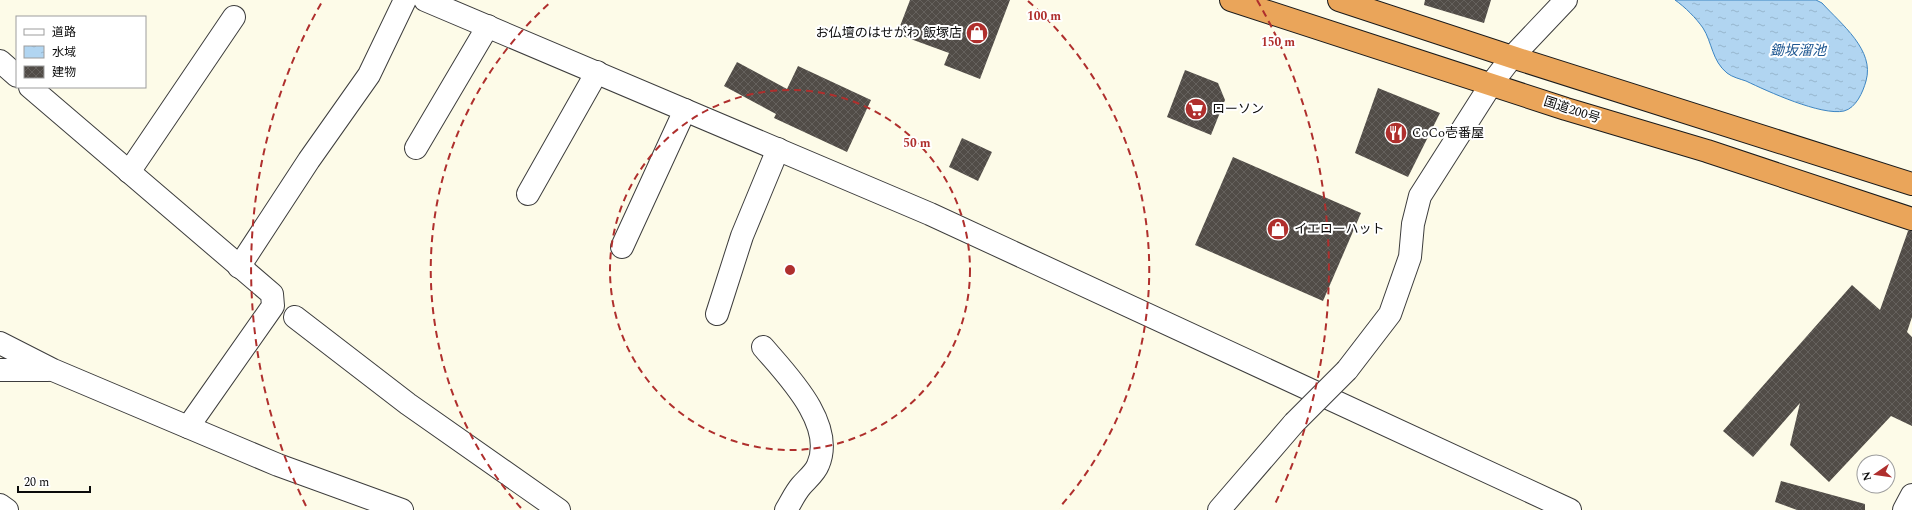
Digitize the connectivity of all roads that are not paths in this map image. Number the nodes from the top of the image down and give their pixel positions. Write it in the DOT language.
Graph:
graph roads {
  1 [pos="406,0"];
  2 [pos="425,0"];
  3 [pos="1231,0"];
  4 [pos="1339,0"];
  5 [pos="1566,0"];
  6 [pos="234,18"];
  7 [pos="488,26"];
  8 [pos="1512,57"];
  9 [pos="0,61"];
  10 [pos="597,72"];
  11 [pos="16,75"];
  12 [pos="1492,84"];
  13 [pos="31,88"];
  14 [pos="685,110"];
  15 [pos="416,148"];
  16 [pos="778,149"];
  17 [pos="129,172"];
  18 [pos="1912,184"];
  19 [pos="528,194"];
  20 [pos="1912,219"];
  21 [pos="622,247"];
  22 [pos="240,267"];
  23 [pos="717,314"];
  24 [pos="295,317"];
  25 [pos="0,343"];
  26 [pos="763,346"];
  27 [pos="0,370"];
  28 [pos="54,370"];
  29 [pos="188,427"];
  30 [pos="1912,495"];
  31 [pos="0,505"];
  32 [pos="7,510"];
  33 [pos="402,510"];
  34 [pos="559,510"];
  35 [pos="786,510"];
  36 [pos="1219,510"];
  37 [pos="1570,510"];
  38 [pos="1904,510"];
  1 -- 22 [label="street"];
  2 -- 7 [label="street"];
  3 -- 12 [label="highway, 国道200号"];
  4 -- 8 [label="highway"];
  5 -- 8 [label="street"];
  6 -- 17 [label="street"];
  7 -- 10 [label="street"];
  7 -- 15 [label="street"];
  8 -- 12 [label="street"];
  8 -- 18 [label="highway"];
  9 -- 11 [label="street"];
  10 -- 14 [label="street"];
  10 -- 19 [label="street"];
  12 -- 20 [label="highway, 国道200号"];
  12 -- 36 [label="street, bridge"];
  13 -- 17 [label="street"];
  14 -- 16 [label="street"];
  14 -- 21 [label="street"];
  16 -- 23 [label="street"];
  16 -- 37 [label="street"];
  17 -- 22 [label="street"];
  22 -- 29 [label="street"];
  24 -- 34 [label="street"];
  25 -- 28 [label="street"];
  26 -- 35 [label="street"];
  27 -- 28 [label="street"];
  28 -- 29 [label="street"];
  29 -- 33 [label="street"];
  30 -- 38 [label="street"];
  31 -- 32 [label="street"];
}
